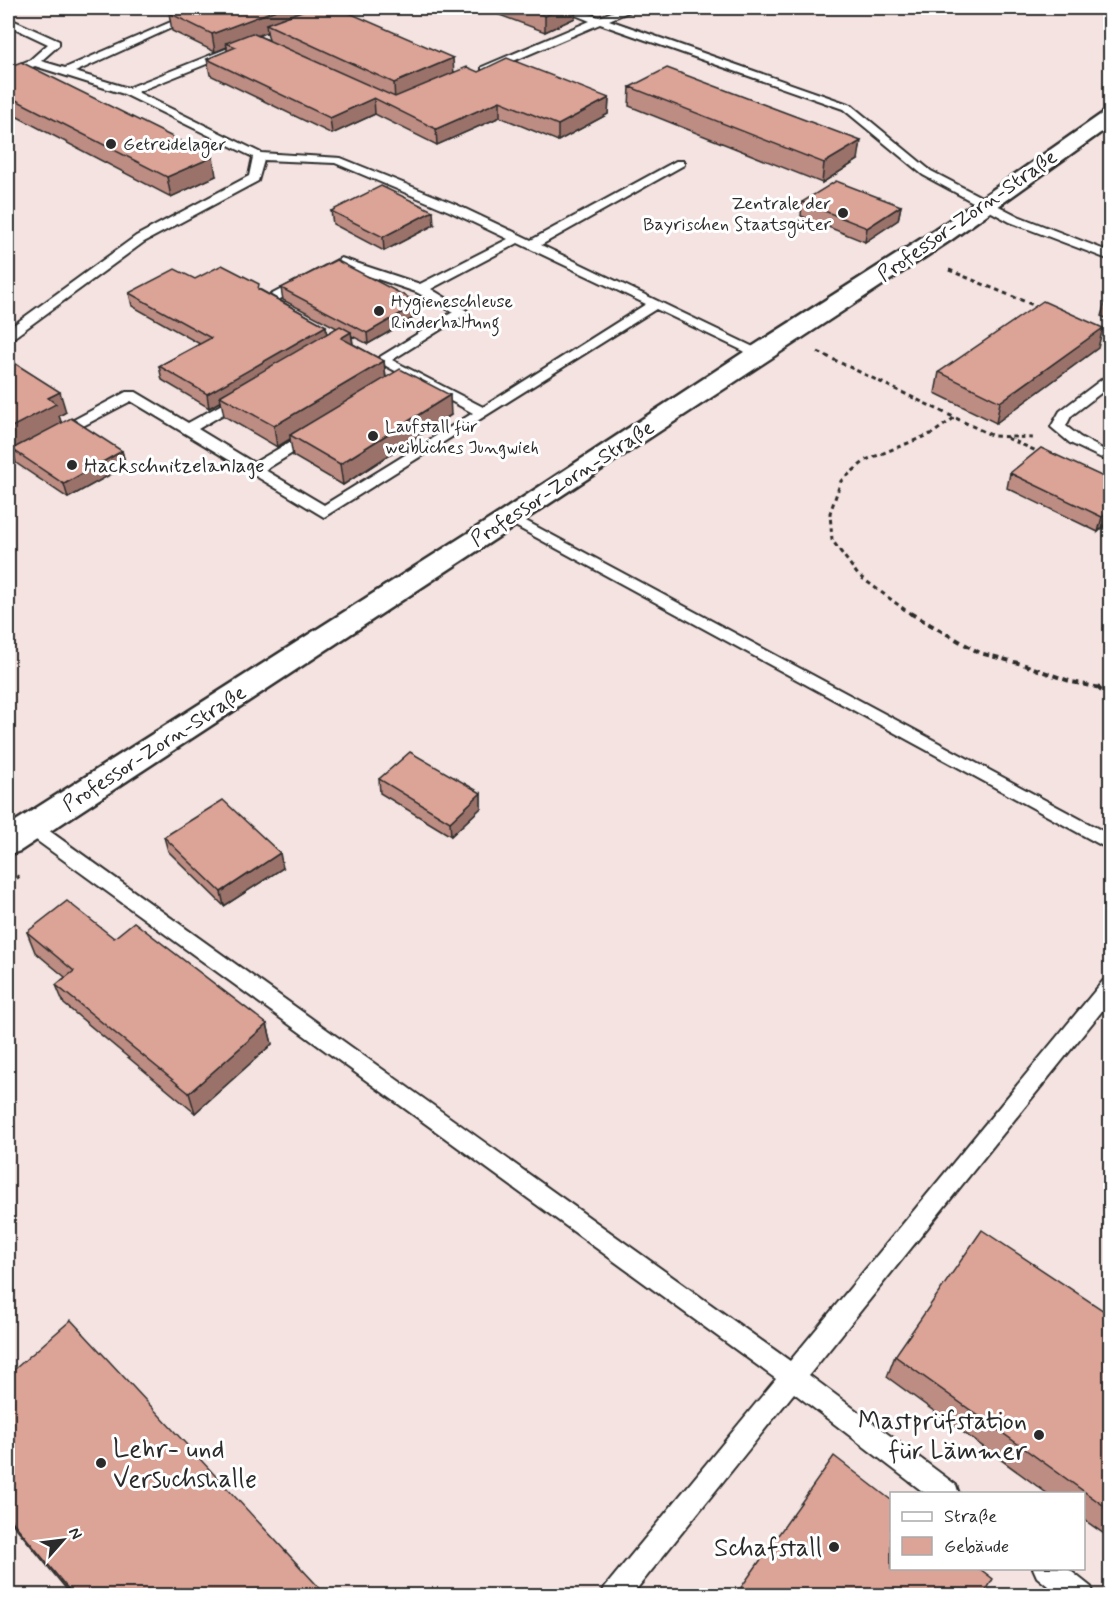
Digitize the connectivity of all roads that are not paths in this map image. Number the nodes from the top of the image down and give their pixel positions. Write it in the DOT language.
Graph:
graph roads {
  1 [pos="210,8"];
  2 [pos="563,8"];
  3 [pos="629,8"];
  4 [pos="600,20"];
  5 [pos="8,21"];
  6 [pos="244,46"];
  7 [pos="34,62"];
  8 [pos="65,72"];
  9 [pos="8,73"];
  10 [pos="470,76"];
  11 [pos="128,92"];
  12 [pos="1110,117"];
  13 [pos="259,156"];
  14 [pos="680,163"];
  15 [pos="986,204"];
  16 [pos="517,238"];
  17 [pos="532,245"];
  18 [pos="1110,256"];
  19 [pos="421,289"];
  20 [pos="656,304"];
  21 [pos="289,312"];
  22 [pos="8,335"];
  23 [pos="759,353"];
  24 [pos="1110,380"];
  25 [pos="259,387"];
  26 [pos="483,413"];
  27 [pos="187,429"];
  28 [pos="323,429"];
  29 [pos="1110,458"];
  30 [pos="8,460"];
  31 [pos="254,470"];
  32 [pos="511,518"];
  33 [pos="19,834"];
  34 [pos="1110,843"];
  35 [pos="1110,987"];
  36 [pos="792,1377"];
  37 [pos="943,1492"];
  38 [pos="1047,1570"];
  39 [pos="614,1596"];
  40 [pos="1082,1596"];
  1 -- 8 [label="lane"];
  2 -- 4 [label="lane"];
  3 -- 4 [label="lane"];
  4 -- 10 [label="lane"];
  4 -- 15 [label="lane"];
  5 -- 7 [label="lane"];
  6 -- 11 [label="lane"];
  7 -- 8 [label="lane"];
  7 -- 9 [label="lane"];
  8 -- 11 [label="lane"];
  11 -- 13 [label="lane"];
  12 -- 15 [label="street, Professor-Zorn-Straße"];
  13 -- 16 [label="lane"];
  13 -- 22 [label="lane"];
  14 -- 17 [label="lane"];
  15 -- 18 [label="lane"];
  15 -- 23 [label="street, Professor-Zorn-Straße"];
  16 -- 17 [label="lane"];
  16 -- 19 [label="lane"];
  17 -- 20 [label="lane"];
  19 -- 21 [label="lane"];
  19 -- 26 [label="lane"];
  20 -- 23 [label="lane"];
  20 -- 26 [label="lane"];
  23 -- 32 [label="street, Professor-Zorn-Straße"];
  24 -- 29 [label="lane"];
  25 -- 27 [label="lane"];
  26 -- 31 [label="lane"];
  27 -- 30 [label="lane"];
  27 -- 31 [label="lane"];
  28 -- 31 [label="lane"];
  32 -- 33 [label="street, Professor-Zorn-Straße"];
  32 -- 34 [label="lane"];
  33 -- 36 [label="lane"];
  35 -- 36 [label="lane"];
  36 -- 37 [label="lane"];
  36 -- 39 [label="lane"];
  38 -- 40 [label="lane"];
}
